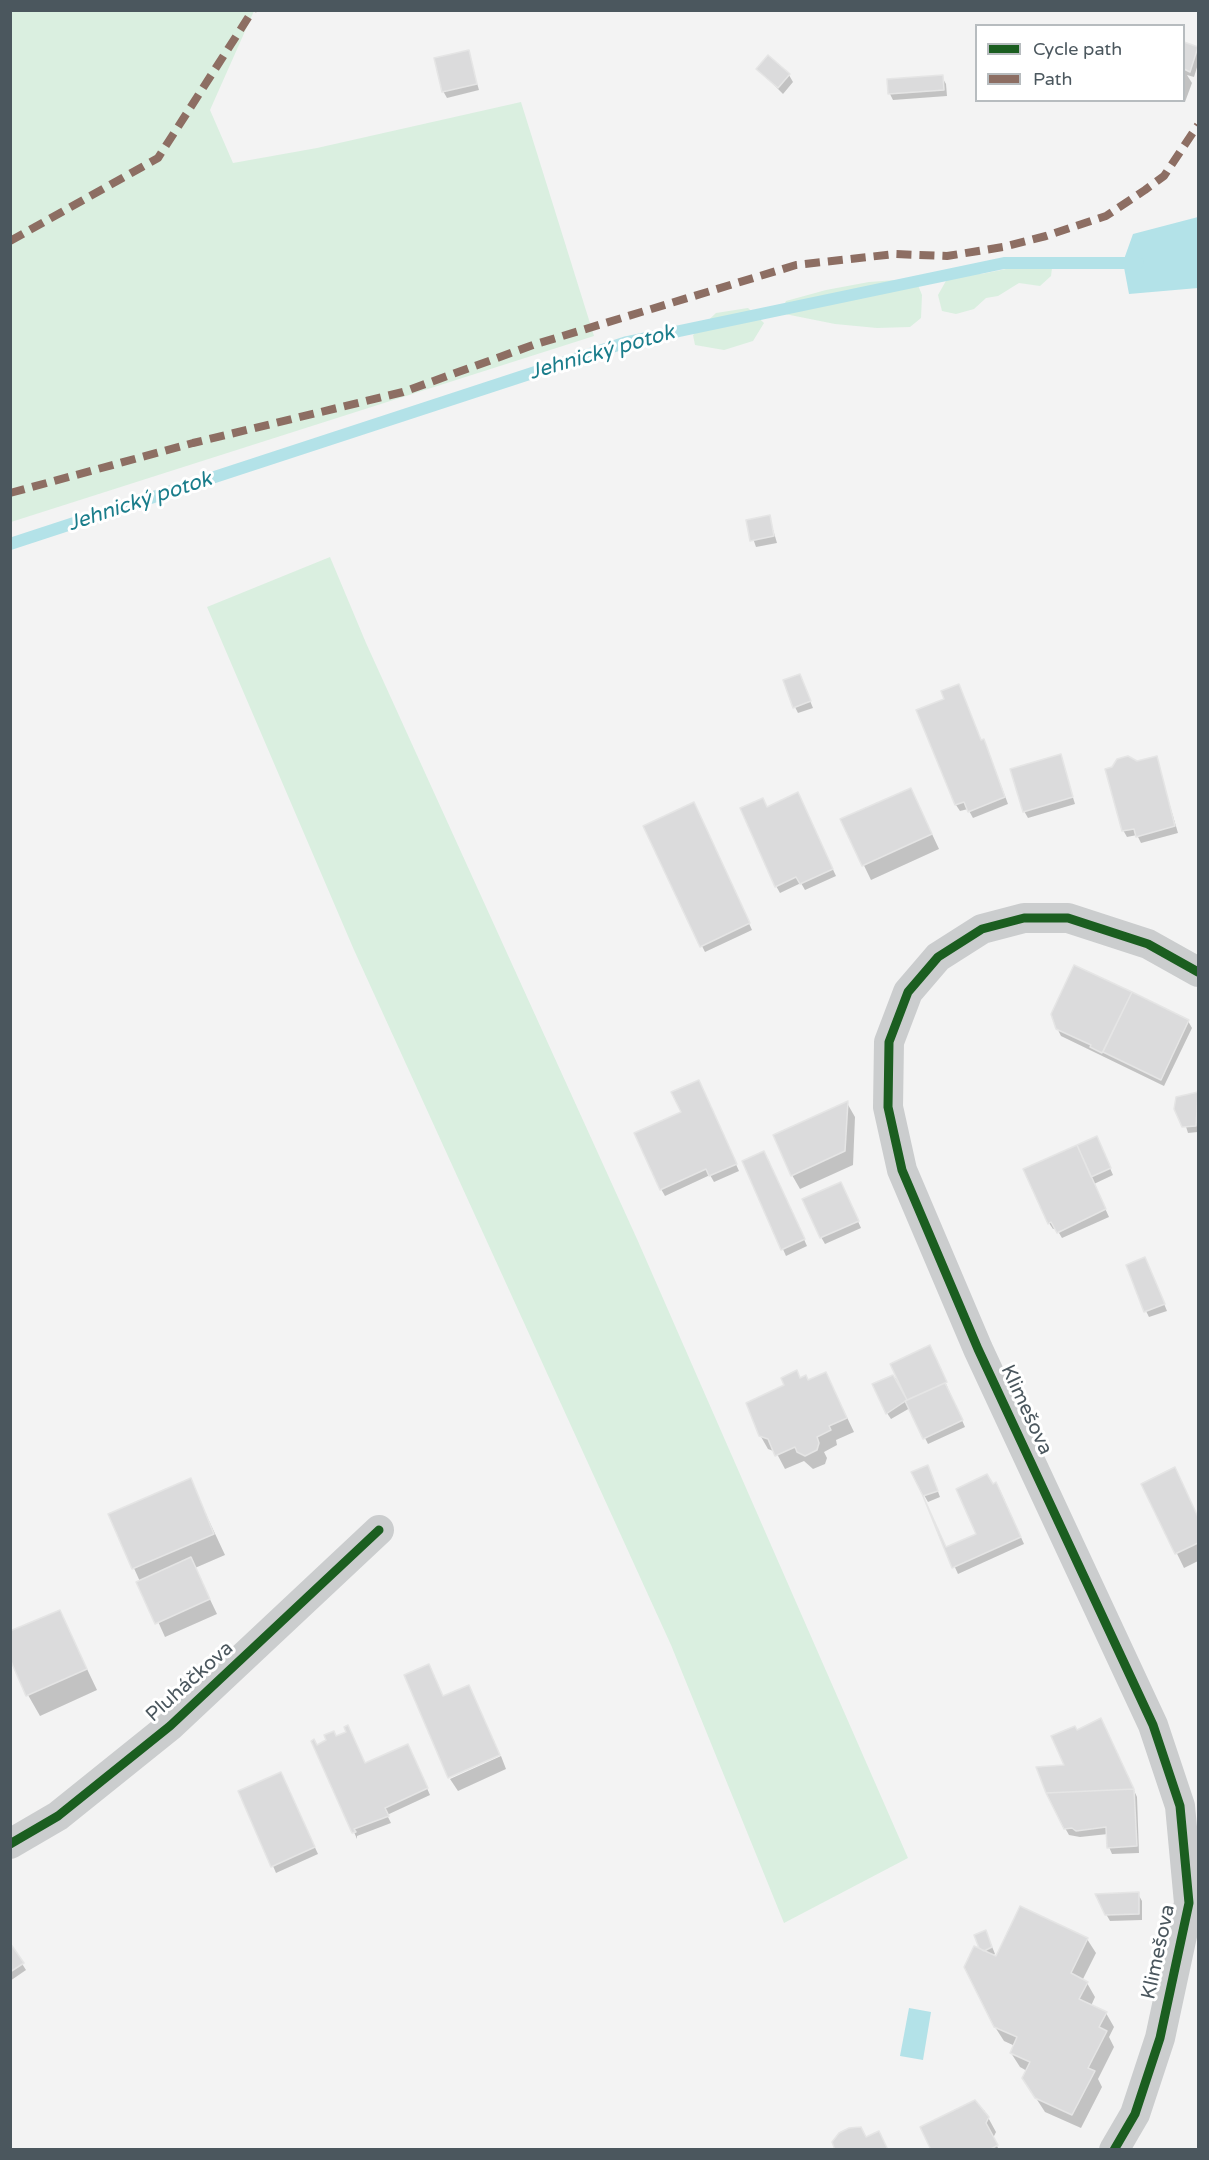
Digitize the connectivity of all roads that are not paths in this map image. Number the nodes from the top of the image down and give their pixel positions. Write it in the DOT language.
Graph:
graph roads {
  1 [pos="1198,972"];
  2 [pos="379,1530"];
  3 [pos="10,1844"];
  4 [pos="1114,2150"];
  1 -- 4 [label="street, Klimešova"];
  2 -- 3 [label="street, Pluháčkova"];
}
